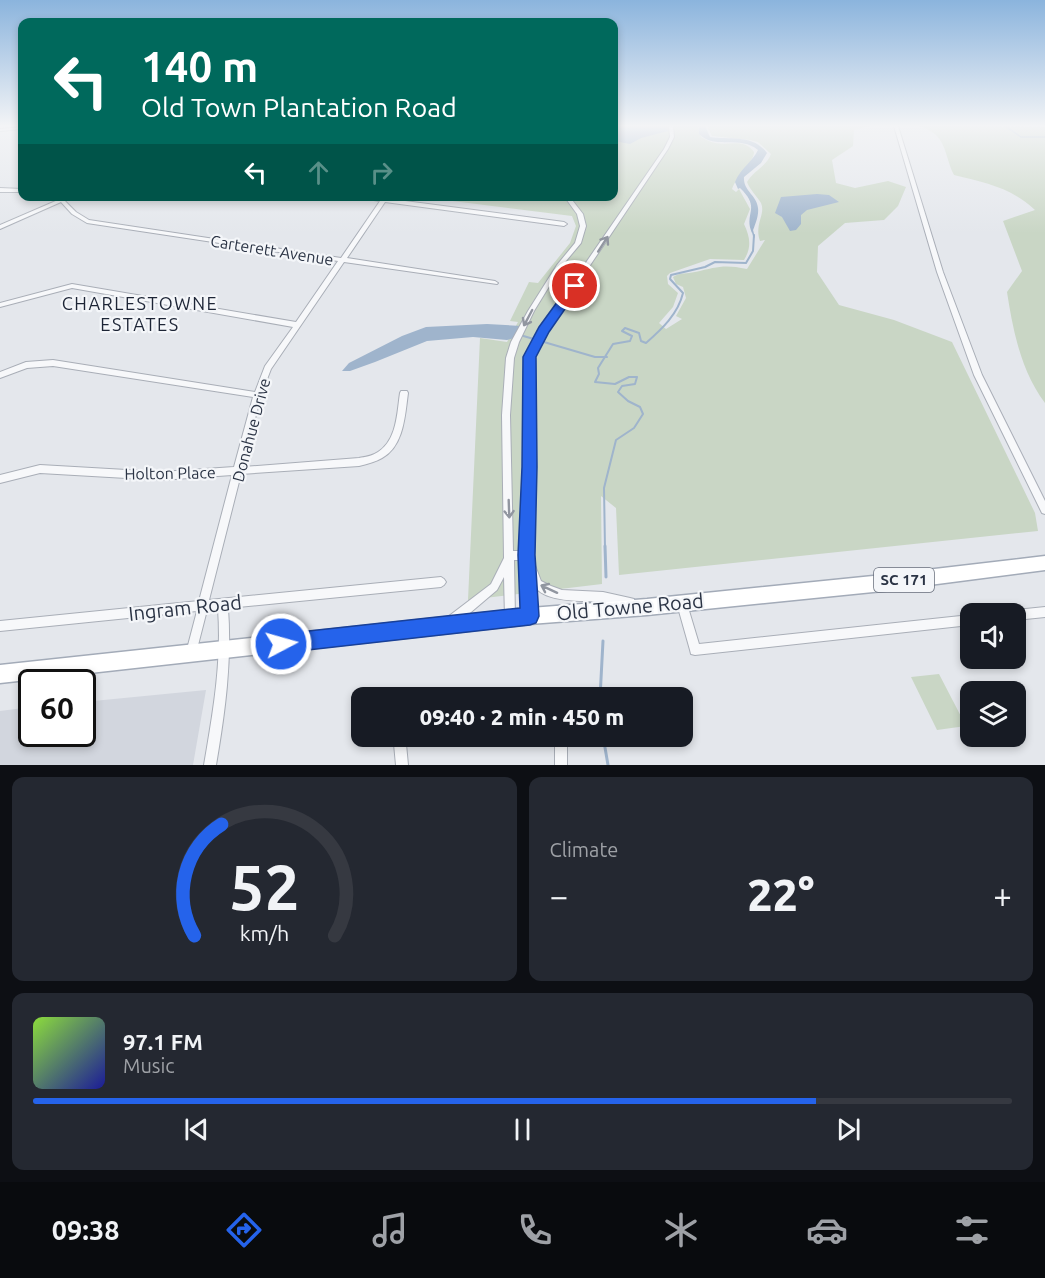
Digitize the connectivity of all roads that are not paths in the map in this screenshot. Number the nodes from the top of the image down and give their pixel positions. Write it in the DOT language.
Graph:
graph roads {
  1 [pos="657,162"];
  2 [pos="907,162"];
  3 [pos="0,190"];
  4 [pos="18,191"];
  5 [pos="54,201"];
  6 [pos="63,201"];
  7 [pos="383,201"];
  8 [pos="570,201"];
  9 [pos="564,225"];
  10 [pos="0,227"];
  11 [pos="343,261"];
  12 [pos="495,283"];
  13 [pos="0,304"];
  14 [pos="298,325"];
  15 [pos="0,375"];
  16 [pos="404,393"];
  17 [pos="257,394"];
  18 [pos="239,471"];
  19 [pos="0,479"];
  20 [pos="1045,510"];
  21 [pos="526,555"];
  22 [pos="510,556"];
  23 [pos="1045,563"];
  24 [pos="441,582"];
  25 [pos="223,604"];
  26 [pos="682,604"];
  27 [pos="205,606"];
  28 [pos="647,607"];
  29 [pos="1045,612"];
  30 [pos="1026,614"];
  31 [pos="530,616"];
  32 [pos="510,618"];
  33 [pos="960,622"];
  34 [pos="0,626"];
  35 [pos="445,626"];
  36 [pos="226,650"];
  37 [pos="191,653"];
  38 [pos="0,674"];
  39 [pos="400,747"];
  40 [pos="561,747"];
  41 [pos="210,765"];
  42 [pos="402,765"];
  43 [pos="561,765"];
  21 -- 1 [label="street, one-way"];
  2 -- 20 [label="street"];
  3 -- 4 [label="street"];
  5 -- 10 [label="street"];
  6 -- 11 [label="street, Carterett Avenue"];
  7 -- 9 [label="street"];
  7 -- 11 [label="street, Donahue Drive"];
  8 -- 22 [label="street, one-way"];
  11 -- 12 [label="street, Carterett Avenue"];
  11 -- 14 [label="street, Donahue Drive"];
  13 -- 14 [label="street"];
  14 -- 17 [label="street, Donahue Drive"];
  15 -- 17 [label="street"];
  16 -- 18 [label="street, Holton Place"];
  17 -- 18 [label="street, Donahue Drive"];
  18 -- 19 [label="street, Holton Place"];
  18 -- 27 [label="street, Donahue Drive"];
  21 -- 22 [label="street"];
  28 -- 21 [label="street, one-way"];
  21 -- 31 [label="street"];
  22 -- 32 [label="street"];
  22 -- 35 [label="street"];
  23 -- 26 [label="main road, Old Towne Road / SC 171"];
  24 -- 25 [label="street, Ingram Road"];
  25 -- 27 [label="street, Ingram Road"];
  25 -- 36 [label="street"];
  26 -- 28 [label="main road, Old Towne Road / SC 171"];
  26 -- 33 [label="street"];
  27 -- 34 [label="street, Ingram Road"];
  27 -- 37 [label="street, Donahue Drive"];
  28 -- 31 [label="main road, Old Towne Road / SC 171"];
  29 -- 30 [label="street"];
  31 -- 32 [label="main road, Old Towne Road / SC 171"];
  32 -- 35 [label="main road, Old Towne Road / SC 171"];
  35 -- 36 [label="main road, Old Towne Road / SC 171"];
  36 -- 37 [label="main road, Old Towne Road / SC 171"];
  36 -- 41 [label="street"];
  37 -- 38 [label="main road, Old Towne Road / SC 171"];
  39 -- 42 [label="street"];
  40 -- 43 [label="street"];
}
